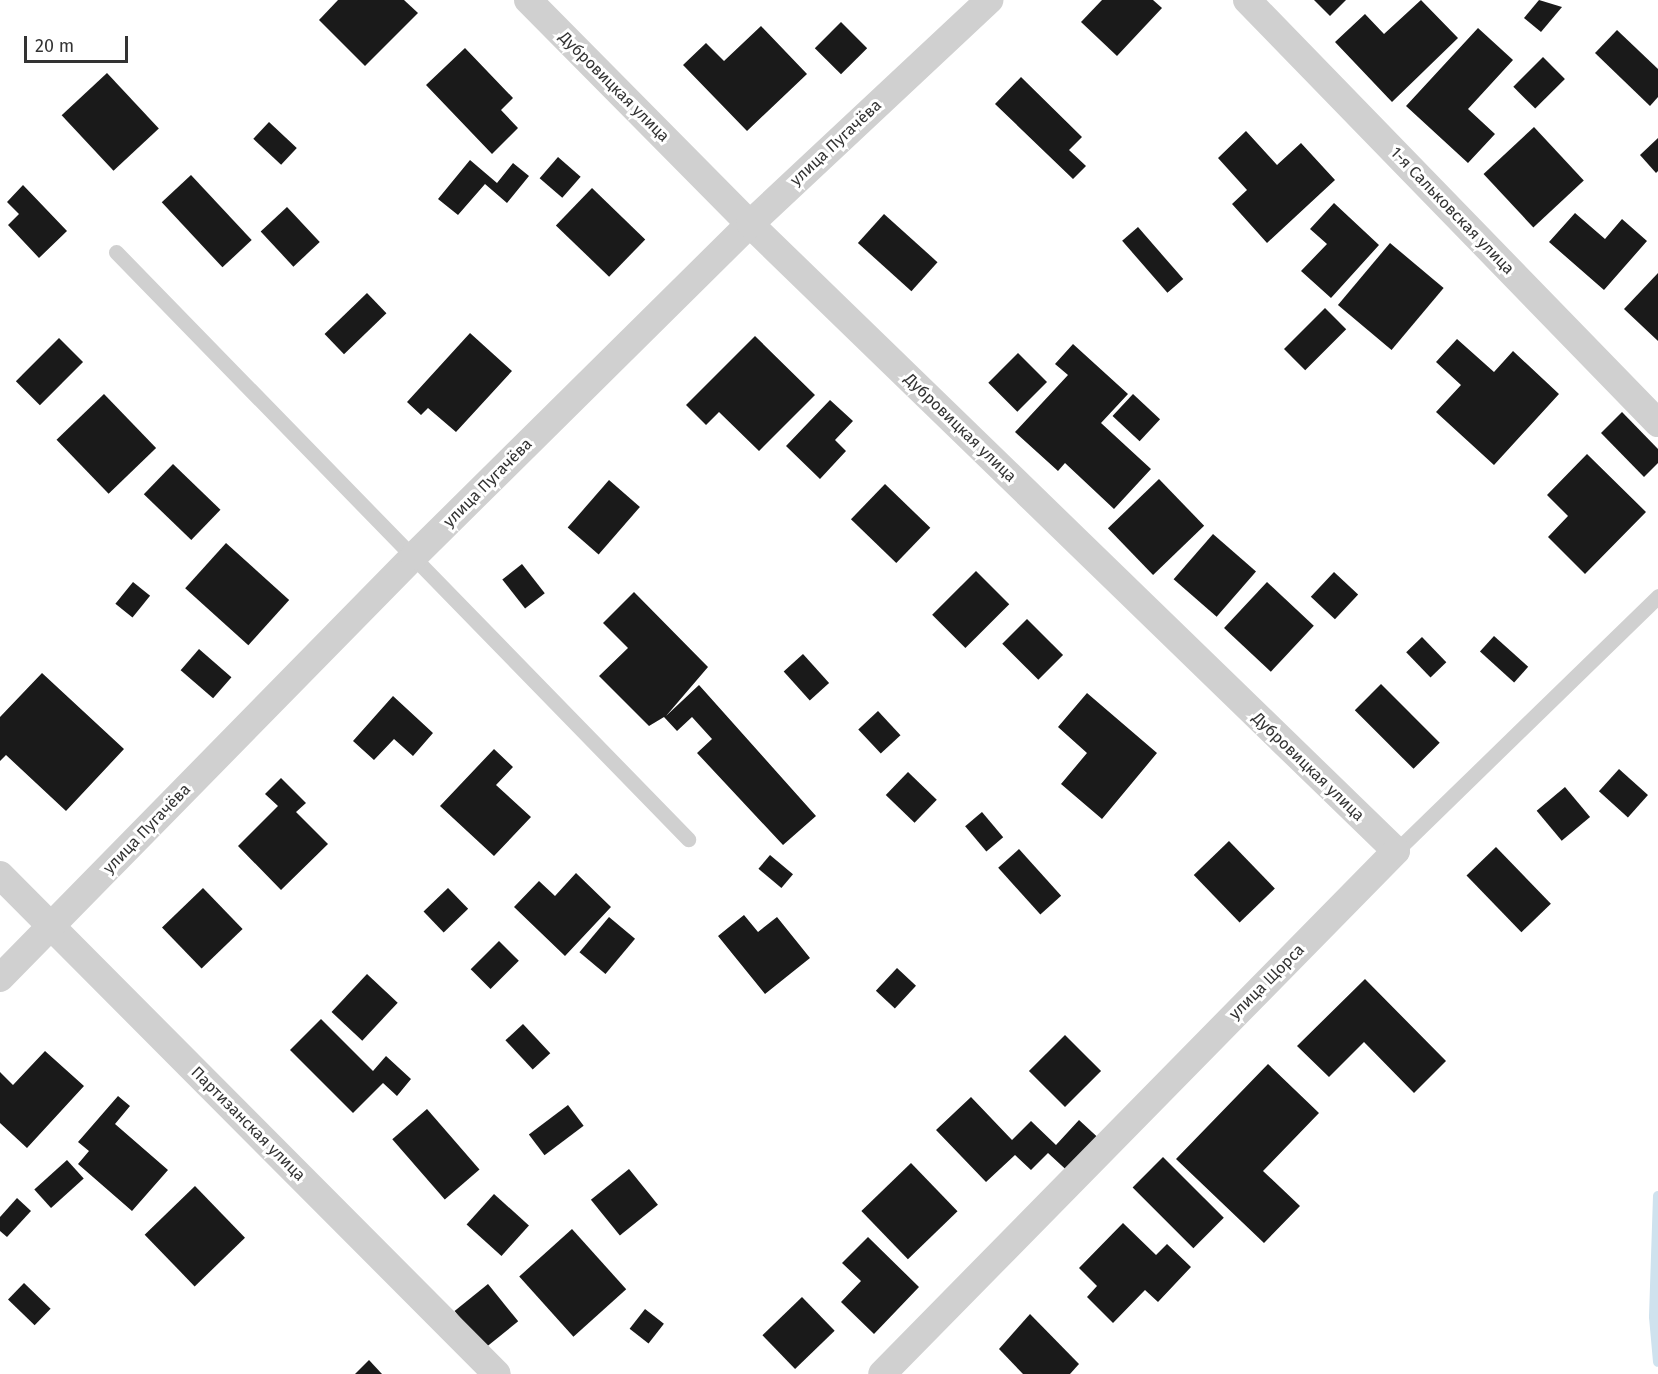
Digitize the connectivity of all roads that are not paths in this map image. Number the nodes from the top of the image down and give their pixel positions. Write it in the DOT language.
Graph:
graph roads {
  1 [pos="528,0"];
  2 [pos="989,0"];
  3 [pos="1247,0"];
  4 [pos="750,224"];
  5 [pos="117,252"];
  6 [pos="1658,423"];
  7 [pos="414,556"];
  8 [pos="1658,596"];
  9 [pos="688,839"];
  10 [pos="1396,851"];
  11 [pos="0,875"];
  12 [pos="52,927"];
  13 [pos="0,978"];
  14 [pos="496,1374"];
  15 [pos="882,1374"];
  1 -- 4 [label="street, Дубровицкая улица"];
  2 -- 4 [label="street, улица Пугачёва"];
  3 -- 6 [label="street, 1-я Сальковская улица"];
  4 -- 7 [label="street, улица Пугачёва"];
  4 -- 10 [label="street, Дубровицкая улица"];
  5 -- 7 [label="lane"];
  7 -- 9 [label="lane"];
  7 -- 12 [label="street, улица Пугачёва"];
  8 -- 10 [label="lane, улица Щорса"];
  10 -- 15 [label="street, улица Щорса"];
  11 -- 12 [label="street, Партизанская улица"];
  12 -- 13 [label="street, улица Пугачёва"];
  12 -- 14 [label="street, Партизанская улица"];
}
